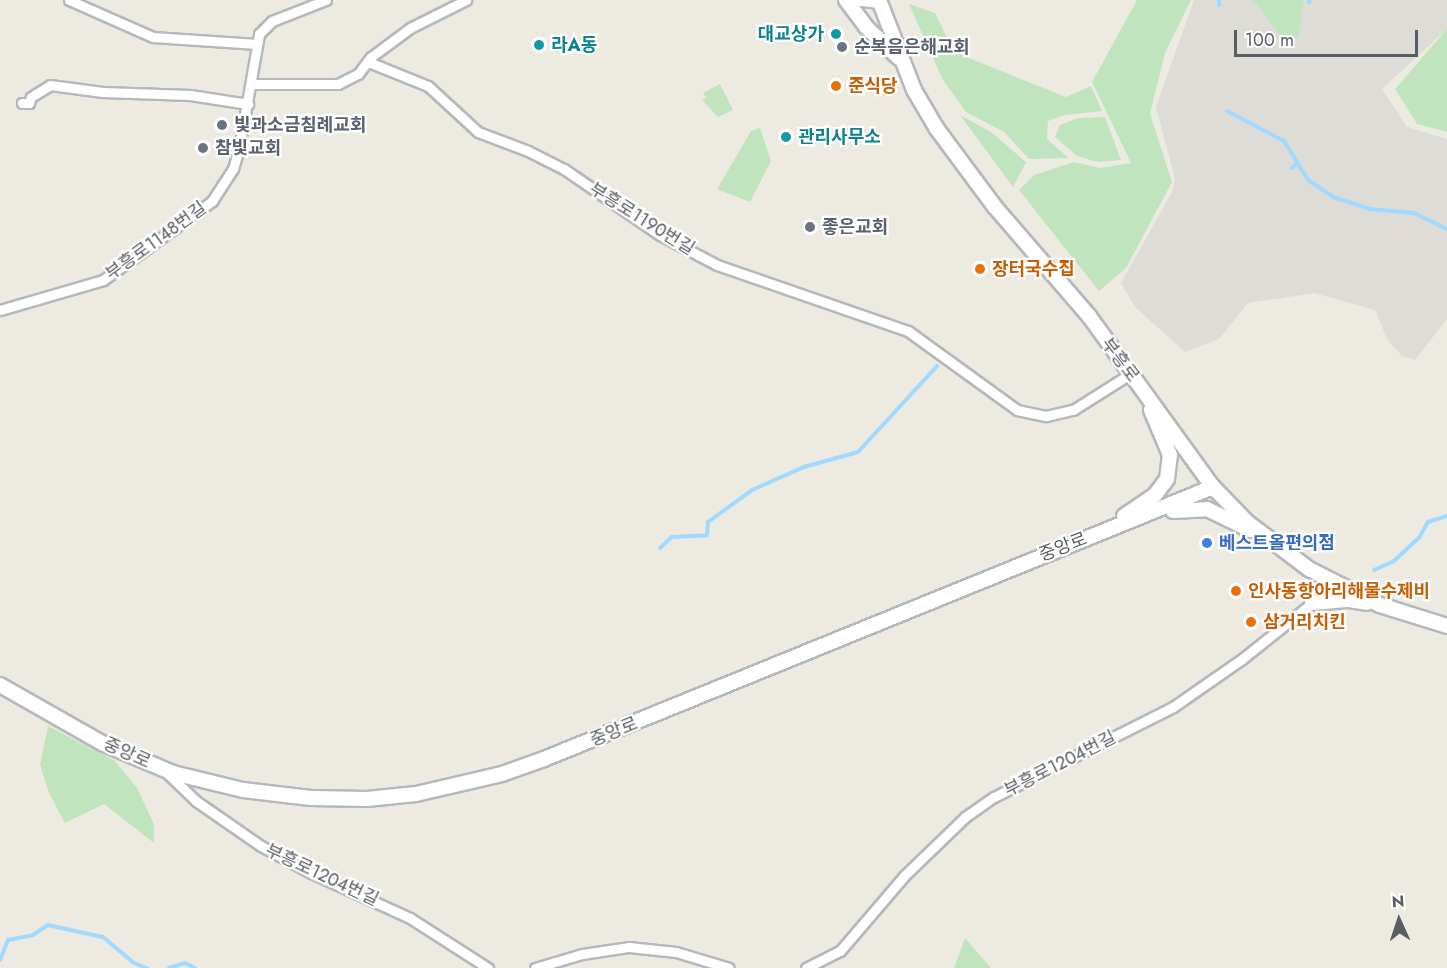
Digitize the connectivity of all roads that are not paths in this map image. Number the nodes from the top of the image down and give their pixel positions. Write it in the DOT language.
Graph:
graph roads {
  1 [pos="69,0"];
  2 [pos="326,0"];
  3 [pos="466,0"];
  4 [pos="846,0"];
  5 [pos="852,0"];
  6 [pos="879,1"];
  7 [pos="257,44"];
  8 [pos="903,62"];
  9 [pos="371,63"];
  10 [pos="253,84"];
  11 [pos="22,103"];
  12 [pos="248,104"];
  13 [pos="0,310"];
  14 [pos="1130,374"];
  15 [pos="1143,392"];
  16 [pos="1213,487"];
  17 [pos="1130,521"];
  18 [pos="1265,538"];
  19 [pos="1070,544"];
  20 [pos="1332,580"];
  21 [pos="1312,603"];
  22 [pos="1380,605"];
  23 [pos="1447,626"];
  24 [pos="0,685"];
  25 [pos="164,770"];
  26 [pos="488,968"];
  27 [pos="535,968"];
  28 [pos="729,968"];
  29 [pos="806,968"];
  1 -- 7 [label="street"];
  2 -- 7 [label="street, 부흥로1148번길"];
  3 -- 9 [label="street"];
  4 -- 8 [label="main road"];
  5 -- 6 [label="street, 부흥로"];
  6 -- 8 [label="main road, 부흥로"];
  7 -- 10 [label="street, 부흥로1148번길"];
  8 -- 14 [label="main road, 부흥로"];
  9 -- 10 [label="street"];
  9 -- 14 [label="street, 부흥로1190번길"];
  10 -- 12 [label="street, 부흥로1148번길"];
  11 -- 12 [label="street"];
  12 -- 13 [label="street, 부흥로1148번길"];
  14 -- 15 [label="main road, 부흥로"];
  15 -- 16 [label="main road, 부흥로"];
  15 -- 19 [label="main road"];
  16 -- 17 [label="main road, 중앙로"];
  16 -- 18 [label="main road, 부흥로"];
  17 -- 18 [label="main road"];
  17 -- 19 [label="main road, 중앙로"];
  18 -- 20 [label="main road, 부흥로"];
  19 -- 25 [label="main road, 중앙로"];
  20 -- 21 [label="street, 부흥로1204번길"];
  20 -- 22 [label="main road, 부흥로"];
  21 -- 22 [label="main road"];
  21 -- 29 [label="street, 부흥로1204번길"];
  22 -- 23 [label="main road, 부흥로"];
  24 -- 25 [label="main road, 중앙로"];
  25 -- 26 [label="street, 부흥로1204번길"];
  27 -- 28 [label="street"];
}
